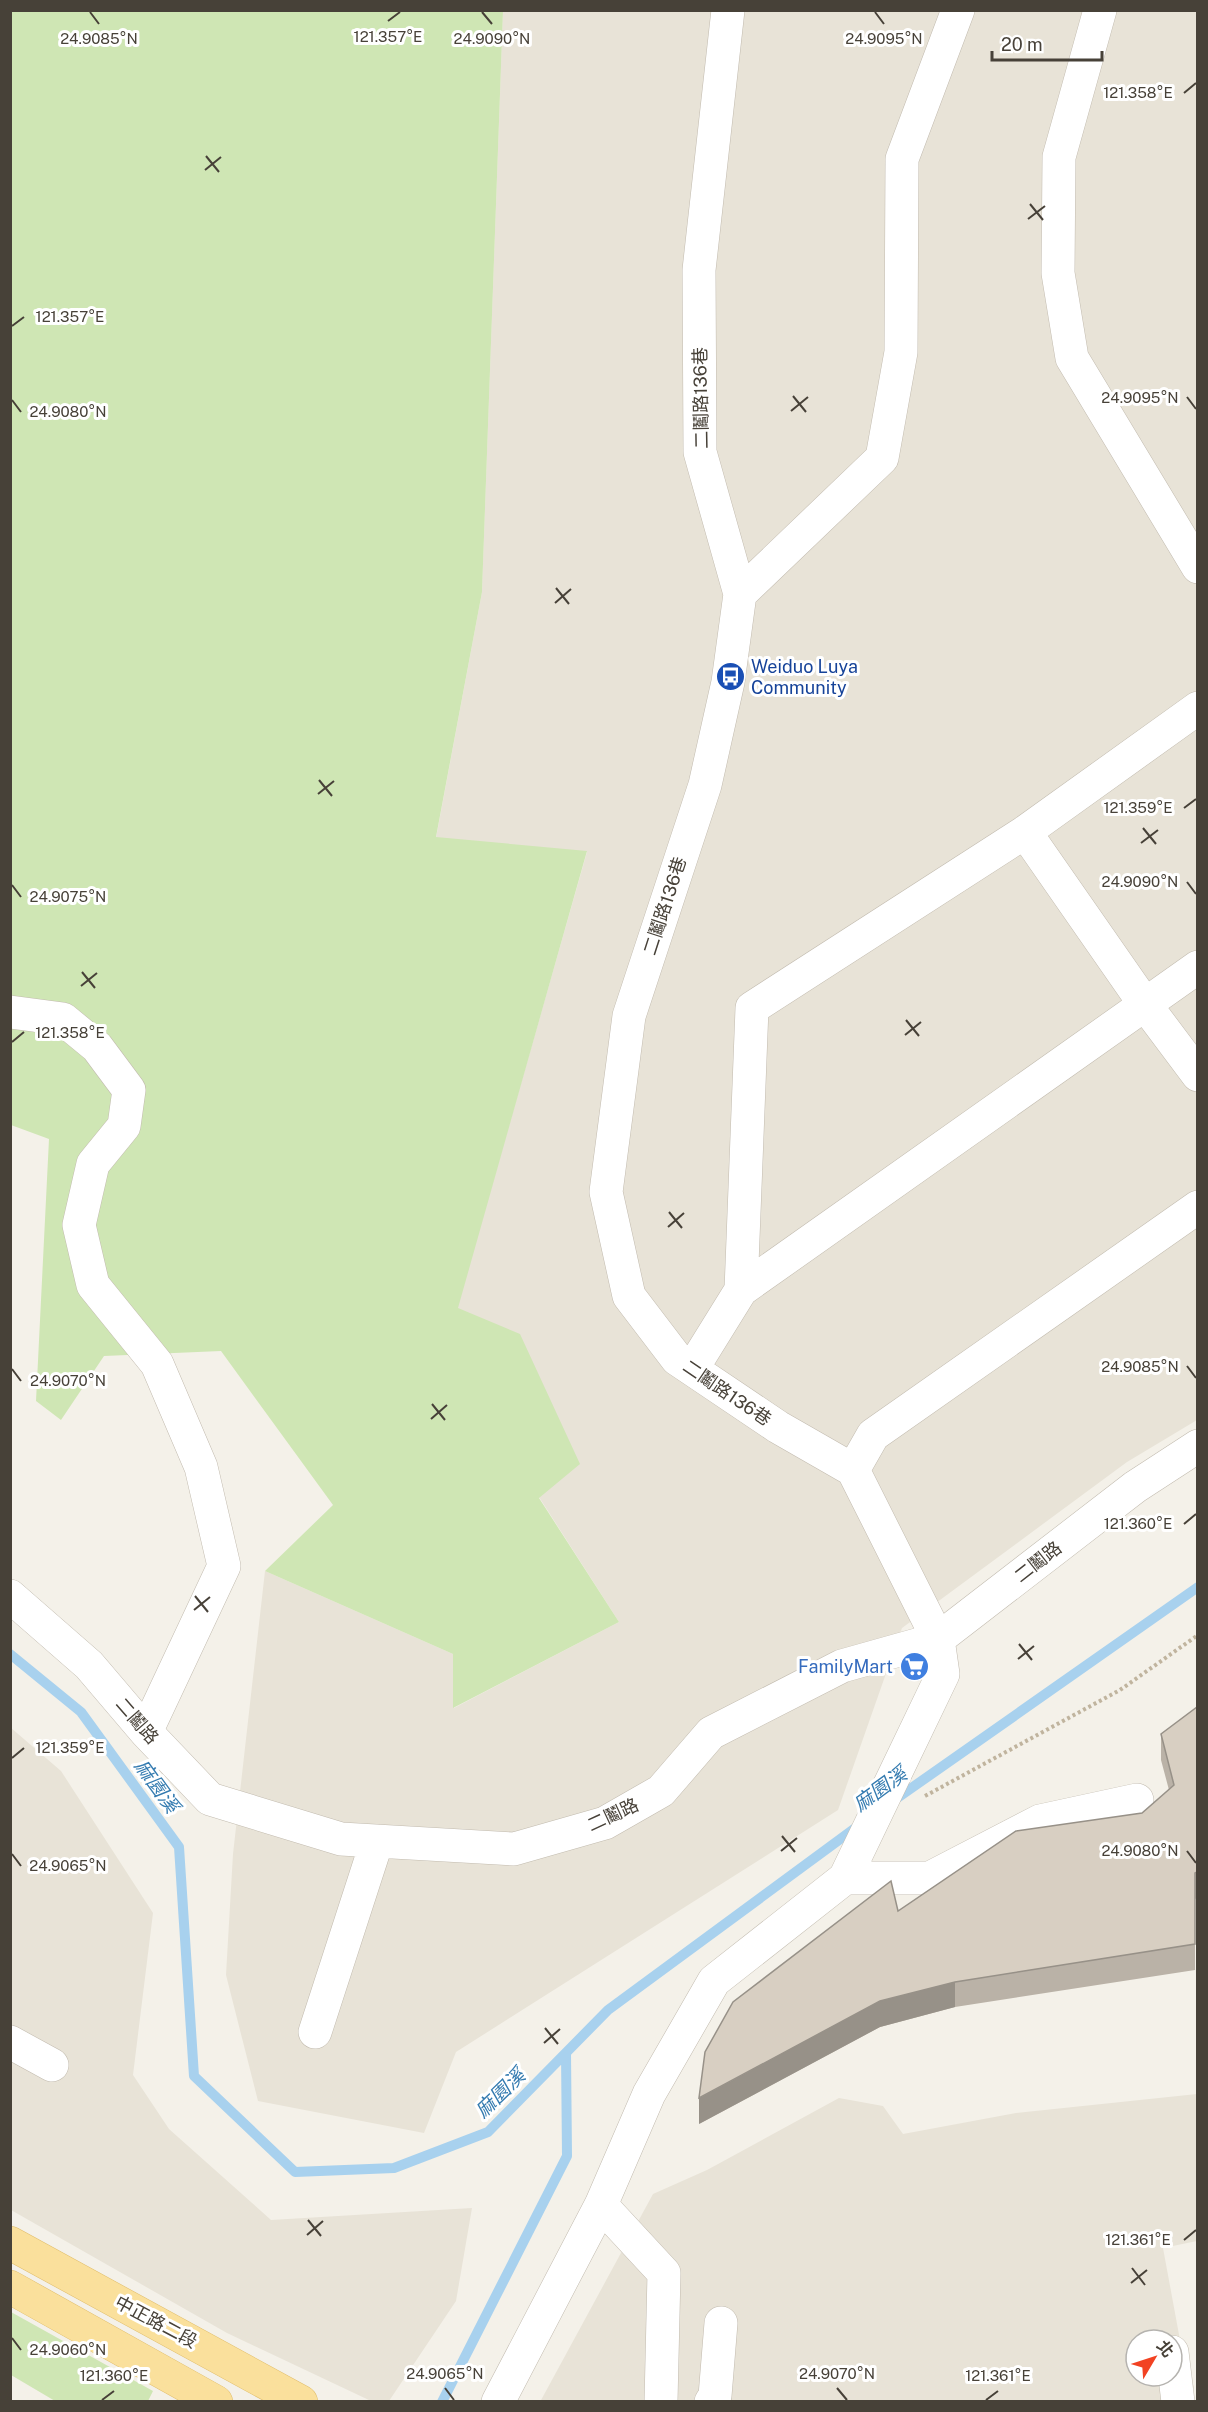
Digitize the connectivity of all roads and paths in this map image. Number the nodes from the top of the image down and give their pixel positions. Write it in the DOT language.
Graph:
graph roads {
  1 [pos="728,10"];
  2 [pos="958,10"];
  3 [pos="1100,10"];
  4 [pos="1197,567"];
  5 [pos="740,594"];
  6 [pos="1197,708"];
  7 [pos="1025,832"];
  8 [pos="1197,967"];
  9 [pos="1144,1003"];
  10 [pos="10,1012"];
  11 [pos="1197,1075"];
  12 [pos="1197,1207"];
  13 [pos="741,1290"];
  14 [pos="692,1369"];
  15 [pos="1197,1446"];
  16 [pos="853,1470"];
  17 [pos="10,1596"];
  18 [pos="1197,1635"];
  19 [pos="938,1639"];
  20 [pos="146,1732"];
  21 [pos="921,1798"];
  22 [pos="1137,1800"];
  23 [pos="377,1841"];
  24 [pos="845,1878"];
  25 [pos="315,2032"];
  26 [pos="10,2042"];
  27 [pos="52,2065"];
  28 [pos="601,2205"];
  29 [pos="10,2243"];
  30 [pos="10,2287"];
  31 [pos="721,2323"];
  32 [pos="216,2402"];
  33 [pos="301,2402"];
  34 [pos="498,2402"];
  35 [pos="661,2402"];
  36 [pos="711,2402"];
  1 -- 5 [label="street, 二鬮路136巷"];
  2 -- 5 [label="street"];
  3 -- 4 [label="street"];
  5 -- 14 [label="street, 二鬮路136巷"];
  6 -- 7 [label="street"];
  7 -- 9 [label="street"];
  7 -- 13 [label="street"];
  8 -- 9 [label="street"];
  9 -- 11 [label="street"];
  9 -- 13 [label="street"];
  10 -- 20 [label="street"];
  12 -- 16 [label="street"];
  13 -- 14 [label="street"];
  14 -- 16 [label="street, 二鬮路136巷"];
  15 -- 19 [label="street, 二鬮路"];
  16 -- 19 [label="street"];
  17 -- 20 [label="street, 二鬮路"];
  18 -- 21 [label="path"];
  19 -- 23 [label="street, 二鬮路"];
  19 -- 24 [label="street"];
  20 -- 23 [label="street, 二鬮路"];
  22 -- 24 [label="street"];
  23 -- 25 [label="street"];
  24 -- 28 [label="street"];
  26 -- 27 [label="street"];
  28 -- 34 [label="street"];
  28 -- 35 [label="street"];
  29 -- 33 [label="main road, 中正路二段"];
  30 -- 32 [label="main road"];
  31 -- 36 [label="street"];
}
